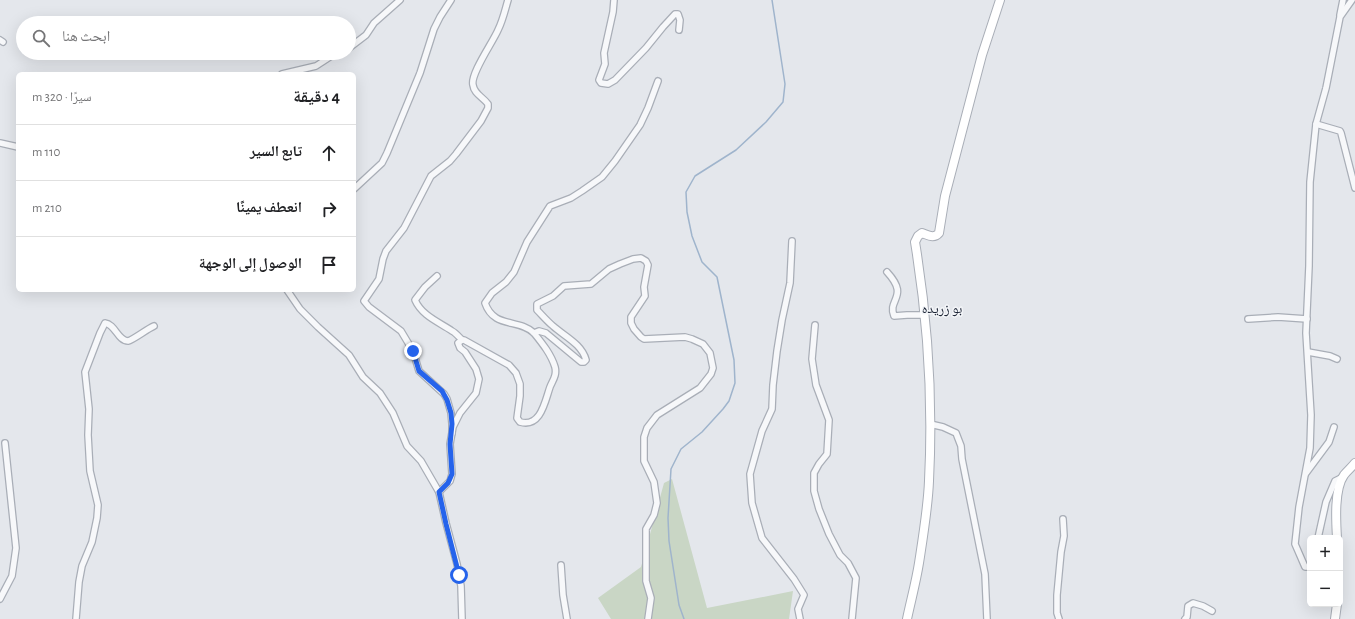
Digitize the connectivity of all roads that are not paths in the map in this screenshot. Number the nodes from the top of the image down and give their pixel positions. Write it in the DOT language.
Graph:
graph roads {
  1 [pos="400,0"];
  2 [pos="451,0"];
  3 [pos="508,0"];
  4 [pos="614,0"];
  5 [pos="1000,0"];
  6 [pos="1343,0"];
  7 [pos="1352,0"];
  8 [pos="1340,17"];
  9 [pos="679,30"];
  10 [pos="356,43"];
  11 [pos="325,60"];
  12 [pos="290,72"];
  13 [pos="658,81"];
  14 [pos="1316,124"];
  15 [pos="0,143"];
  16 [pos="16,147"];
  17 [pos="356,187"];
  18 [pos="1355,188"];
  19 [pos="792,241"];
  20 [pos="887,272"];
  21 [pos="437,276"];
  22 [pos="288,292"];
  23 [pos="925,316"];
  24 [pos="1248,319"];
  25 [pos="1307,319"];
  26 [pos="814,325"];
  27 [pos="154,326"];
  28 [pos="534,333"];
  29 [pos="462,340"];
  30 [pos="1308,352"];
  31 [pos="1337,359"];
  32 [pos="930,424"];
  33 [pos="1334,428"];
  34 [pos="452,433"];
  35 [pos="5,443"];
  36 [pos="1355,463"];
  37 [pos="1305,474"];
  38 [pos="1343,476"];
  39 [pos="439,492"];
  40 [pos="1063,519"];
  41 [pos="1319,535"];
  42 [pos="1337,535"];
  43 [pos="562,565"];
  44 [pos="1307,567"];
  45 [pos="0,600"];
  46 [pos="1337,607"];
  47 [pos="1212,611"];
  48 [pos="76,619"];
  49 [pos="462,619"];
  50 [pos="567,619"];
  51 [pos="648,619"];
  52 [pos="800,619"];
  53 [pos="852,619"];
  54 [pos="907,619"];
  55 [pos="987,619"];
  56 [pos="1059,619"];
  57 [pos="1185,619"];
  58 [pos="1335,619"];
  1 -- 10 [label="street"];
  2 -- 17 [label="street"];
  3 -- 34 [label="street"];
  4 -- 9 [label="street"];
  5 -- 23 [label="street"];
  6 -- 8 [label="street"];
  7 -- 8 [label="street"];
  8 -- 14 [label="street"];
  11 -- 12 [label="street"];
  13 -- 28 [label="street"];
  14 -- 18 [label="street"];
  14 -- 25 [label="street"];
  15 -- 16 [label="street"];
  19 -- 52 [label="street"];
  20 -- 23 [label="street"];
  21 -- 29 [label="street"];
  22 -- 39 [label="street"];
  23 -- 32 [label="street"];
  24 -- 25 [label="street"];
  25 -- 30 [label="street"];
  26 -- 53 [label="street"];
  27 -- 48 [label="street"];
  28 -- 29 [label="street"];
  28 -- 51 [label="street"];
  29 -- 34 [label="street"];
  30 -- 31 [label="street"];
  30 -- 37 [label="street"];
  32 -- 54 [label="street"];
  32 -- 55 [label="street"];
  33 -- 37 [label="street"];
  34 -- 39 [label="street"];
  35 -- 45 [label="street"];
  36 -- 38 [label="street"];
  37 -- 44 [label="street"];
  38 -- 41 [label="street"];
  38 -- 42 [label="street"];
  39 -- 49 [label="street"];
  40 -- 56 [label="street"];
  43 -- 50 [label="street"];
  46 -- 58 [label="street"];
  47 -- 57 [label="street"];
}
